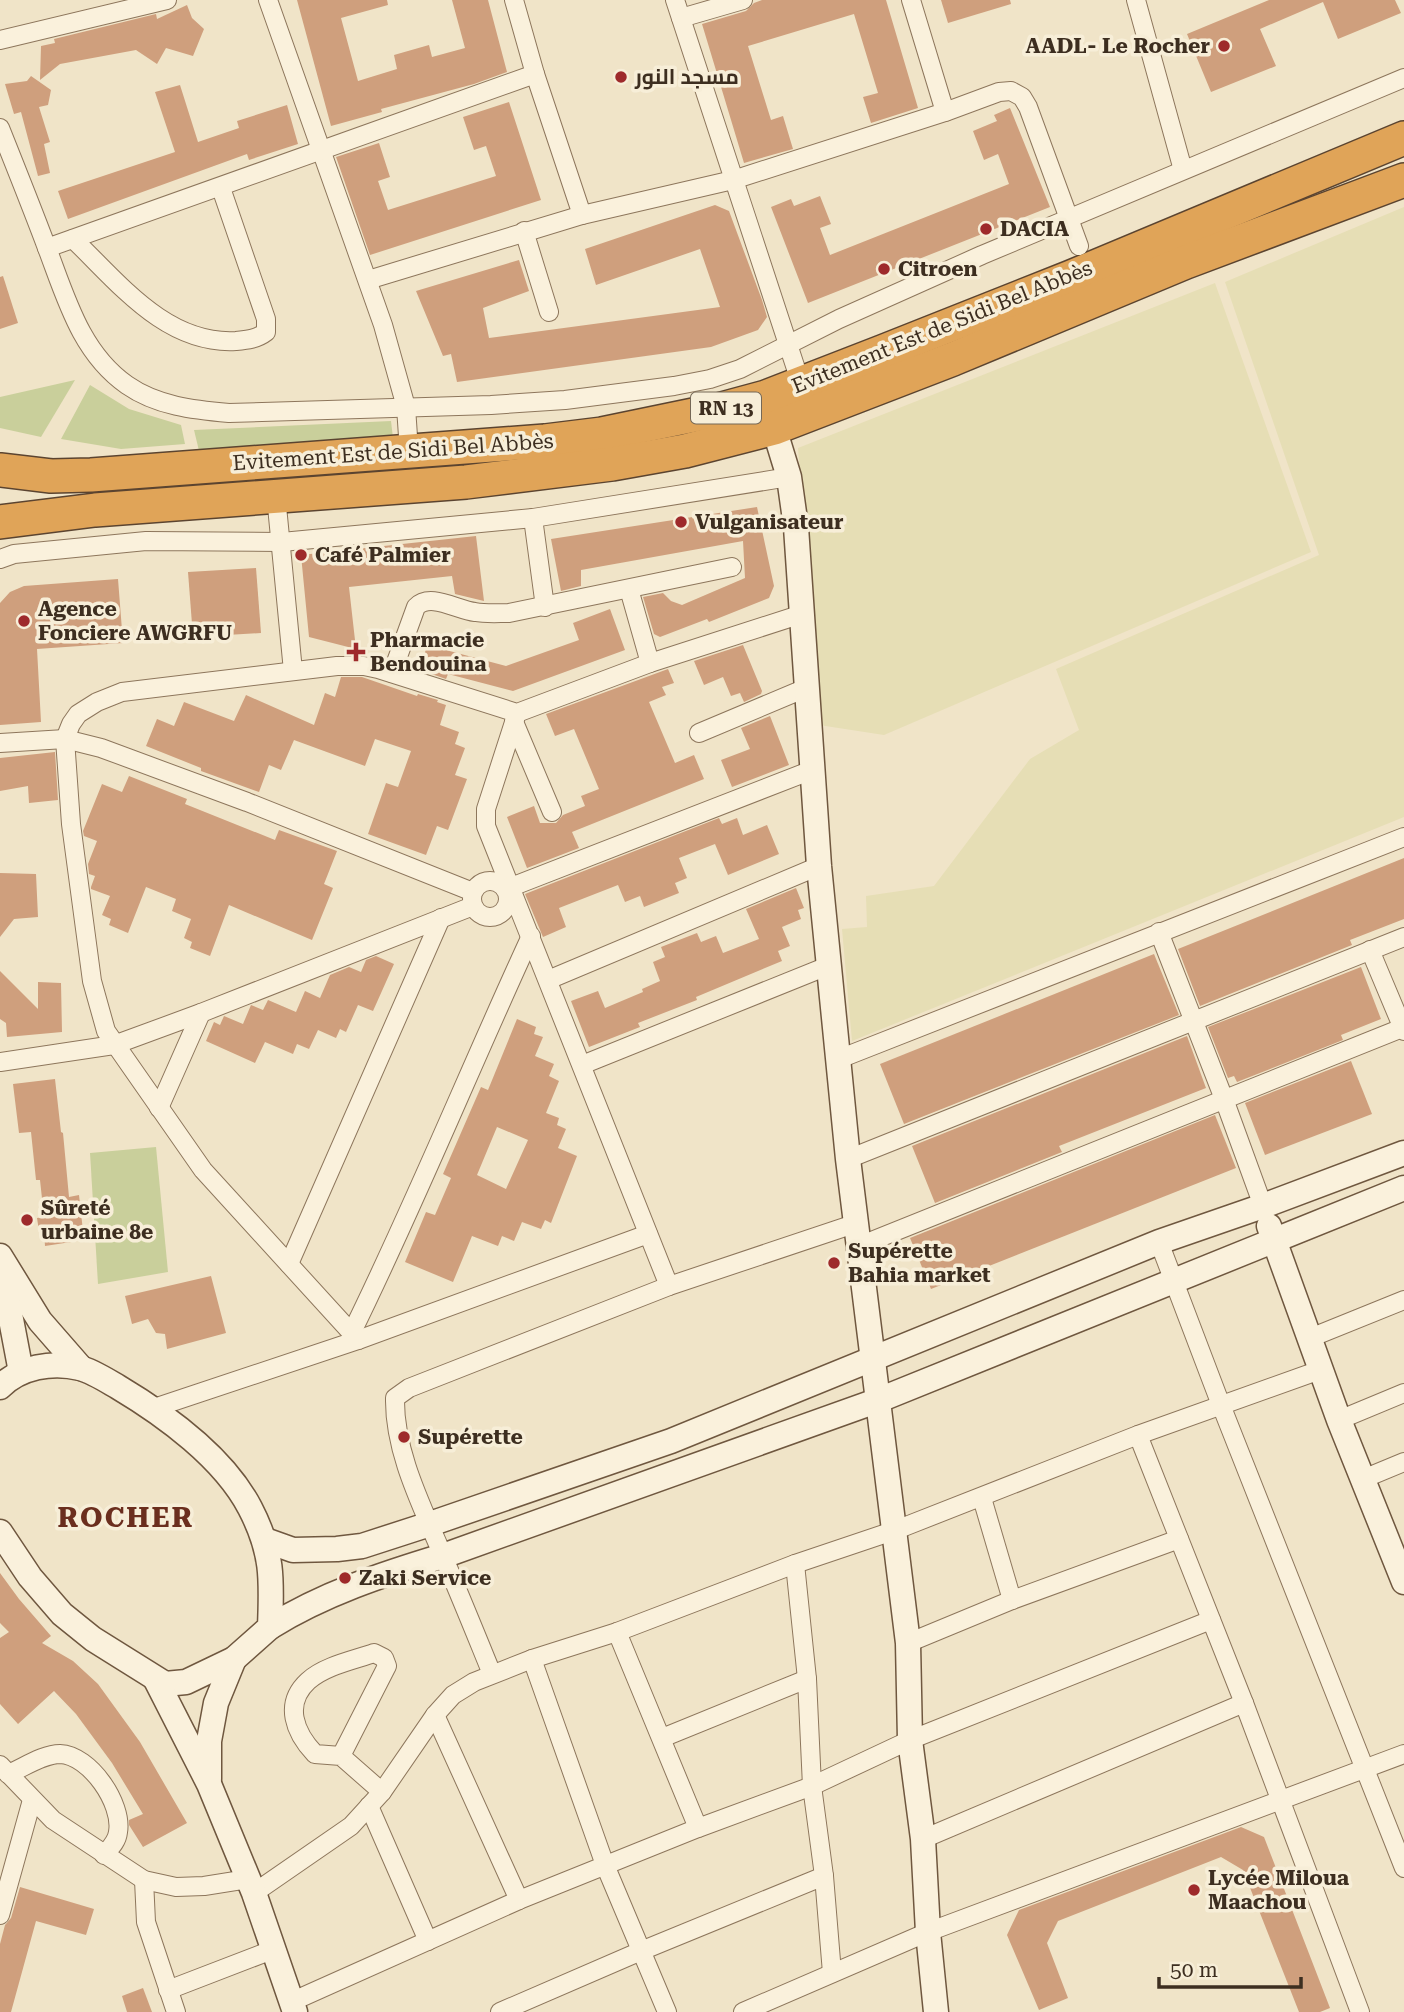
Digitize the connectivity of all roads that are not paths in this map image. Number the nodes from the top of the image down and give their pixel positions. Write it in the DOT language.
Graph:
graph roads {
  1 [pos="167,0"];
  2 [pos="268,0"];
  3 [pos="514,0"];
  4 [pos="675,0"];
  5 [pos="743,0"];
  6 [pos="911,0"];
  7 [pos="1136,0"];
  8 [pos="681,18"];
  9 [pos="0,40"];
  10 [pos="535,74"];
  11 [pos="1404,78"];
  12 [pos="945,112"];
  13 [pos="0,128"];
  14 [pos="1404,138"];
  15 [pos="322,150"];
  16 [pos="1183,170"];
  17 [pos="733,180"];
  18 [pos="1404,180"];
  19 [pos="221,188"];
  20 [pos="582,215"];
  21 [pos="1068,219"];
  22 [pos="524,231"];
  23 [pos="73,239"];
  24 [pos="47,248"];
  25 [pos="1075,262"];
  26 [pos="368,279"];
  27 [pos="550,312"];
  28 [pos="787,345"];
  29 [pos="801,384"];
  30 [pos="406,407"];
  31 [pos="774,428"];
  32 [pos="409,451"];
  33 [pos="0,470"];
  34 [pos="789,477"];
  35 [pos="276,496"];
  36 [pos="533,518"];
  37 [pos="0,522"];
  38 [pos="282,542"];
  39 [pos="0,559"];
  40 [pos="732,566"];
  41 [pos="629,589"];
  42 [pos="545,607"];
  43 [pos="802,614"];
  44 [pos="650,663"];
  45 [pos="293,671"];
  46 [pos="392,673"];
  47 [pos="806,688"];
  48 [pos="516,717"];
  49 [pos="699,733"];
  50 [pos="65,739"];
  51 [pos="0,743"];
  52 [pos="812,770"];
  53 [pos="552,812"];
  54 [pos="1404,837"];
  55 [pos="819,866"];
  56 [pos="509,888"];
  57 [pos="473,899"];
  58 [pos="441,918"];
  59 [pos="1158,932"];
  60 [pos="531,936"];
  61 [pos="1404,937"];
  62 [pos="1370,950"];
  63 [pos="830,965"];
  64 [pos="548,979"];
  65 [pos="201,1013"];
  66 [pos="1194,1021"];
  67 [pos="1403,1029"];
  68 [pos="114,1045"];
  69 [pos="839,1059"];
  70 [pos="0,1062"];
  71 [pos="582,1065"];
  72 [pos="1224,1099"];
  73 [pos="159,1108"];
  74 [pos="1404,1153"];
  75 [pos="848,1159"];
  76 [pos="1404,1188"];
  77 [pos="1263,1206"];
  78 [pos="648,1234"];
  79 [pos="858,1234"];
  80 [pos="1273,1240"];
  81 [pos="1159,1242"];
  82 [pos="0,1256"];
  83 [pos="0,1262"];
  84 [pos="289,1264"];
  85 [pos="1173,1281"];
  86 [pos="669,1286"];
  87 [pos="1404,1300"];
  88 [pos="355,1336"];
  89 [pos="1310,1338"];
  90 [pos="872,1360"];
  91 [pos="81,1368"];
  92 [pos="1320,1370"];
  93 [pos="21,1373"];
  94 [pos="0,1387"];
  95 [pos="1404,1393"];
  96 [pos="879,1400"];
  97 [pos="1221,1405"];
  98 [pos="154,1408"];
  99 [pos="1339,1420"];
  100 [pos="1138,1435"];
  101 [pos="1404,1462"];
  102 [pos="1363,1479"];
  103 [pos="982,1497"];
  104 [pos="430,1524"];
  105 [pos="895,1530"];
  106 [pos="0,1532"];
  107 [pos="1179,1539"];
  108 [pos="265,1540"];
  109 [pos="443,1556"];
  110 [pos="795,1564"];
  111 [pos="1401,1567"];
  112 [pos="1012,1600"];
  113 [pos="1211,1619"];
  114 [pos="270,1627"];
  115 [pos="617,1632"];
  116 [pos="908,1643"];
  117 [pos="234,1659"];
  118 [pos="532,1659"];
  119 [pos="492,1675"];
  120 [pos="807,1679"];
  121 [pos="156,1681"];
  122 [pos="1244,1703"];
  123 [pos="435,1715"];
  124 [pos="662,1738"];
  125 [pos="911,1740"];
  126 [pos="1404,1754"];
  127 [pos="341,1756"];
  128 [pos="1365,1769"];
  129 [pos="4,1770"];
  130 [pos="209,1784"];
  131 [pos="812,1786"];
  132 [pos="382,1792"];
  133 [pos="32,1800"];
  134 [pos="1280,1800"];
  135 [pos="369,1806"];
  136 [pos="698,1828"];
  137 [pos="923,1839"];
  138 [pos="104,1855"];
  139 [pos="606,1865"];
  140 [pos="1404,1868"];
  141 [pos="824,1877"];
  142 [pos="144,1880"];
  143 [pos="251,1886"];
  144 [pos="519,1900"];
  145 [pos="0,1915"];
  146 [pos="928,1932"];
  147 [pos="428,1941"];
  148 [pos="272,1950"];
  149 [pos="641,1951"];
  150 [pos="832,1973"];
  151 [pos="168,1990"];
  152 [pos="293,2007"];
  153 [pos="176,2012"];
  154 [pos="500,2012"];
  155 [pos="667,2012"];
  156 [pos="743,2012"];
  157 [pos="936,2012"];
  158 [pos="1360,2012"];
  1 -- 9 [label="street"];
  2 -- 15 [label="street"];
  3 -- 10 [label="street"];
  4 -- 8 [label="street"];
  5 -- 8 [label="street"];
  6 -- 12 [label="street"];
  7 -- 16 [label="street"];
  8 -- 17 [label="street"];
  10 -- 15 [label="street"];
  10 -- 20 [label="street"];
  11 -- 16 [label="street"];
  12 -- 17 [label="street"];
  12 -- 21 [label="street"];
  13 -- 24 [label="street"];
  14 -- 25 [label="highway, Evitement Est de Sidi Bel Abbès / RN 13"];
  15 -- 19 [label="street"];
  15 -- 26 [label="street"];
  16 -- 21 [label="street"];
  17 -- 20 [label="street"];
  17 -- 28 [label="street"];
  18 -- 31 [label="highway, Evitement Est de Sidi Bel Abbès / RN 13"];
  19 -- 23 [label="street"];
  19 -- 23 [label="street"];
  20 -- 22 [label="street"];
  21 -- 25 [label="street"];
  21 -- 28 [label="street"];
  22 -- 26 [label="street"];
  22 -- 27 [label="street"];
  23 -- 24 [label="street"];
  24 -- 30 [label="street"];
  25 -- 29 [label="highway, Evitement Est de Sidi Bel Abbès / RN 13"];
  26 -- 30 [label="street"];
  28 -- 29 [label="street"];
  28 -- 30 [label="street"];
  29 -- 32 [label="highway, Evitement Est de Sidi Bel Abbès / RN 13"];
  30 -- 32 [label="street"];
  31 -- 34 [label="main road"];
  31 -- 35 [label="highway, Evitement Est de Sidi Bel Abbès / RN 13"];
  32 -- 33 [label="highway, Evitement Est de Sidi Bel Abbès / RN 13"];
  34 -- 36 [label="street"];
  34 -- 43 [label="main road"];
  35 -- 37 [label="highway, Evitement Est de Sidi Bel Abbès / RN 13"];
  35 -- 38 [label="street"];
  36 -- 38 [label="street"];
  36 -- 42 [label="street"];
  38 -- 39 [label="street"];
  38 -- 45 [label="street"];
  40 -- 41 [label="street"];
  41 -- 42 [label="street"];
  41 -- 44 [label="street"];
  42 -- 46 [label="street"];
  43 -- 44 [label="street"];
  43 -- 47 [label="main road"];
  44 -- 48 [label="street"];
  45 -- 46 [label="street"];
  45 -- 50 [label="street"];
  46 -- 48 [label="street"];
  47 -- 49 [label="street"];
  47 -- 52 [label="main road"];
  48 -- 53 [label="street"];
  48 -- 56 [label="street"];
  50 -- 51 [label="street"];
  50 -- 57 [label="street"];
  50 -- 68 [label="street"];
  52 -- 55 [label="main road"];
  52 -- 56 [label="street"];
  54 -- 59 [label="street"];
  55 -- 63 [label="main road"];
  55 -- 64 [label="street"];
  56 -- 57 [label="street"];
  56 -- 57 [label="street"];
  56 -- 60 [label="street"];
  57 -- 58 [label="street"];
  58 -- 65 [label="street"];
  58 -- 84 [label="street"];
  59 -- 66 [label="street"];
  59 -- 69 [label="street"];
  60 -- 64 [label="street"];
  60 -- 88 [label="street"];
  61 -- 62 [label="street"];
  62 -- 66 [label="street"];
  62 -- 67 [label="street"];
  63 -- 69 [label="main road"];
  63 -- 71 [label="street"];
  64 -- 71 [label="street"];
  65 -- 68 [label="street"];
  65 -- 73 [label="street"];
  66 -- 72 [label="street"];
  66 -- 75 [label="street"];
  67 -- 72 [label="street"];
  68 -- 70 [label="street"];
  68 -- 73 [label="street"];
  69 -- 75 [label="main road"];
  71 -- 78 [label="street"];
  72 -- 77 [label="street"];
  72 -- 79 [label="street"];
  73 -- 84 [label="street"];
  74 -- 77 [label="main road"];
  75 -- 79 [label="main road"];
  76 -- 80 [label="main road"];
  77 -- 80 [label="main road"];
  77 -- 81 [label="main road"];
  78 -- 86 [label="street"];
  78 -- 88 [label="street"];
  79 -- 86 [label="street"];
  79 -- 90 [label="main road"];
  80 -- 85 [label="main road"];
  80 -- 89 [label="main road"];
  81 -- 85 [label="street"];
  81 -- 90 [label="main road"];
  82 -- 91 [label="main road"];
  83 -- 93 [label="main road"];
  84 -- 88 [label="street"];
  85 -- 96 [label="main road"];
  85 -- 97 [label="street"];
  86 -- 104 [label="street"];
  87 -- 89 [label="street"];
  88 -- 98 [label="street"];
  89 -- 92 [label="main road"];
  90 -- 96 [label="main road"];
  90 -- 104 [label="main road"];
  91 -- 93 [label="main road"];
  91 -- 98 [label="main road"];
  92 -- 97 [label="street"];
  92 -- 99 [label="main road"];
  93 -- 94 [label="main road"];
  95 -- 99 [label="street"];
  96 -- 105 [label="main road"];
  96 -- 109 [label="main road"];
  97 -- 100 [label="street"];
  97 -- 128 [label="street"];
  98 -- 108 [label="main road"];
  99 -- 102 [label="main road"];
  100 -- 103 [label="street"];
  100 -- 107 [label="street"];
  101 -- 102 [label="street"];
  102 -- 111 [label="main road"];
  103 -- 105 [label="street"];
  103 -- 112 [label="street"];
  104 -- 108 [label="main road"];
  104 -- 109 [label="street"];
  105 -- 110 [label="street"];
  105 -- 116 [label="main road"];
  106 -- 121 [label="main road"];
  107 -- 112 [label="street"];
  107 -- 113 [label="street"];
  108 -- 114 [label="main road"];
  109 -- 114 [label="main road"];
  109 -- 119 [label="street"];
  110 -- 115 [label="street"];
  110 -- 120 [label="street"];
  112 -- 116 [label="street"];
  113 -- 122 [label="street"];
  113 -- 125 [label="street"];
  114 -- 117 [label="main road"];
  115 -- 118 [label="street"];
  115 -- 124 [label="street"];
  116 -- 125 [label="main road"];
  117 -- 121 [label="main road"];
  117 -- 130 [label="main road"];
  118 -- 119 [label="street"];
  118 -- 139 [label="street"];
  119 -- 123 [label="street"];
  120 -- 124 [label="street"];
  120 -- 131 [label="street"];
  121 -- 130 [label="main road"];
  122 -- 134 [label="street"];
  122 -- 137 [label="street"];
  123 -- 132 [label="street"];
  123 -- 144 [label="street"];
  124 -- 136 [label="street"];
  125 -- 131 [label="street"];
  125 -- 137 [label="main road"];
  126 -- 128 [label="street"];
  127 -- 127 [label="street"];
  127 -- 132 [label="street"];
  128 -- 134 [label="street"];
  128 -- 140 [label="street"];
  129 -- 133 [label="street"];
  129 -- 138 [label="street"];
  130 -- 143 [label="main road"];
  131 -- 136 [label="street"];
  131 -- 141 [label="street"];
  132 -- 135 [label="street"];
  133 -- 138 [label="street"];
  133 -- 145 [label="street"];
  134 -- 146 [label="street"];
  134 -- 158 [label="street"];
  135 -- 143 [label="street"];
  135 -- 147 [label="street"];
  136 -- 139 [label="street"];
  137 -- 146 [label="main road"];
  138 -- 142 [label="street"];
  139 -- 144 [label="street"];
  139 -- 149 [label="street"];
  141 -- 149 [label="street"];
  141 -- 150 [label="street"];
  142 -- 143 [label="street"];
  142 -- 151 [label="street"];
  143 -- 148 [label="main road"];
  144 -- 147 [label="street"];
  146 -- 150 [label="street"];
  146 -- 157 [label="main road"];
  147 -- 152 [label="street"];
  148 -- 151 [label="street"];
  148 -- 152 [label="main road"];
  149 -- 154 [label="street"];
  149 -- 155 [label="street"];
  150 -- 156 [label="street"];
  151 -- 153 [label="street"];
}
